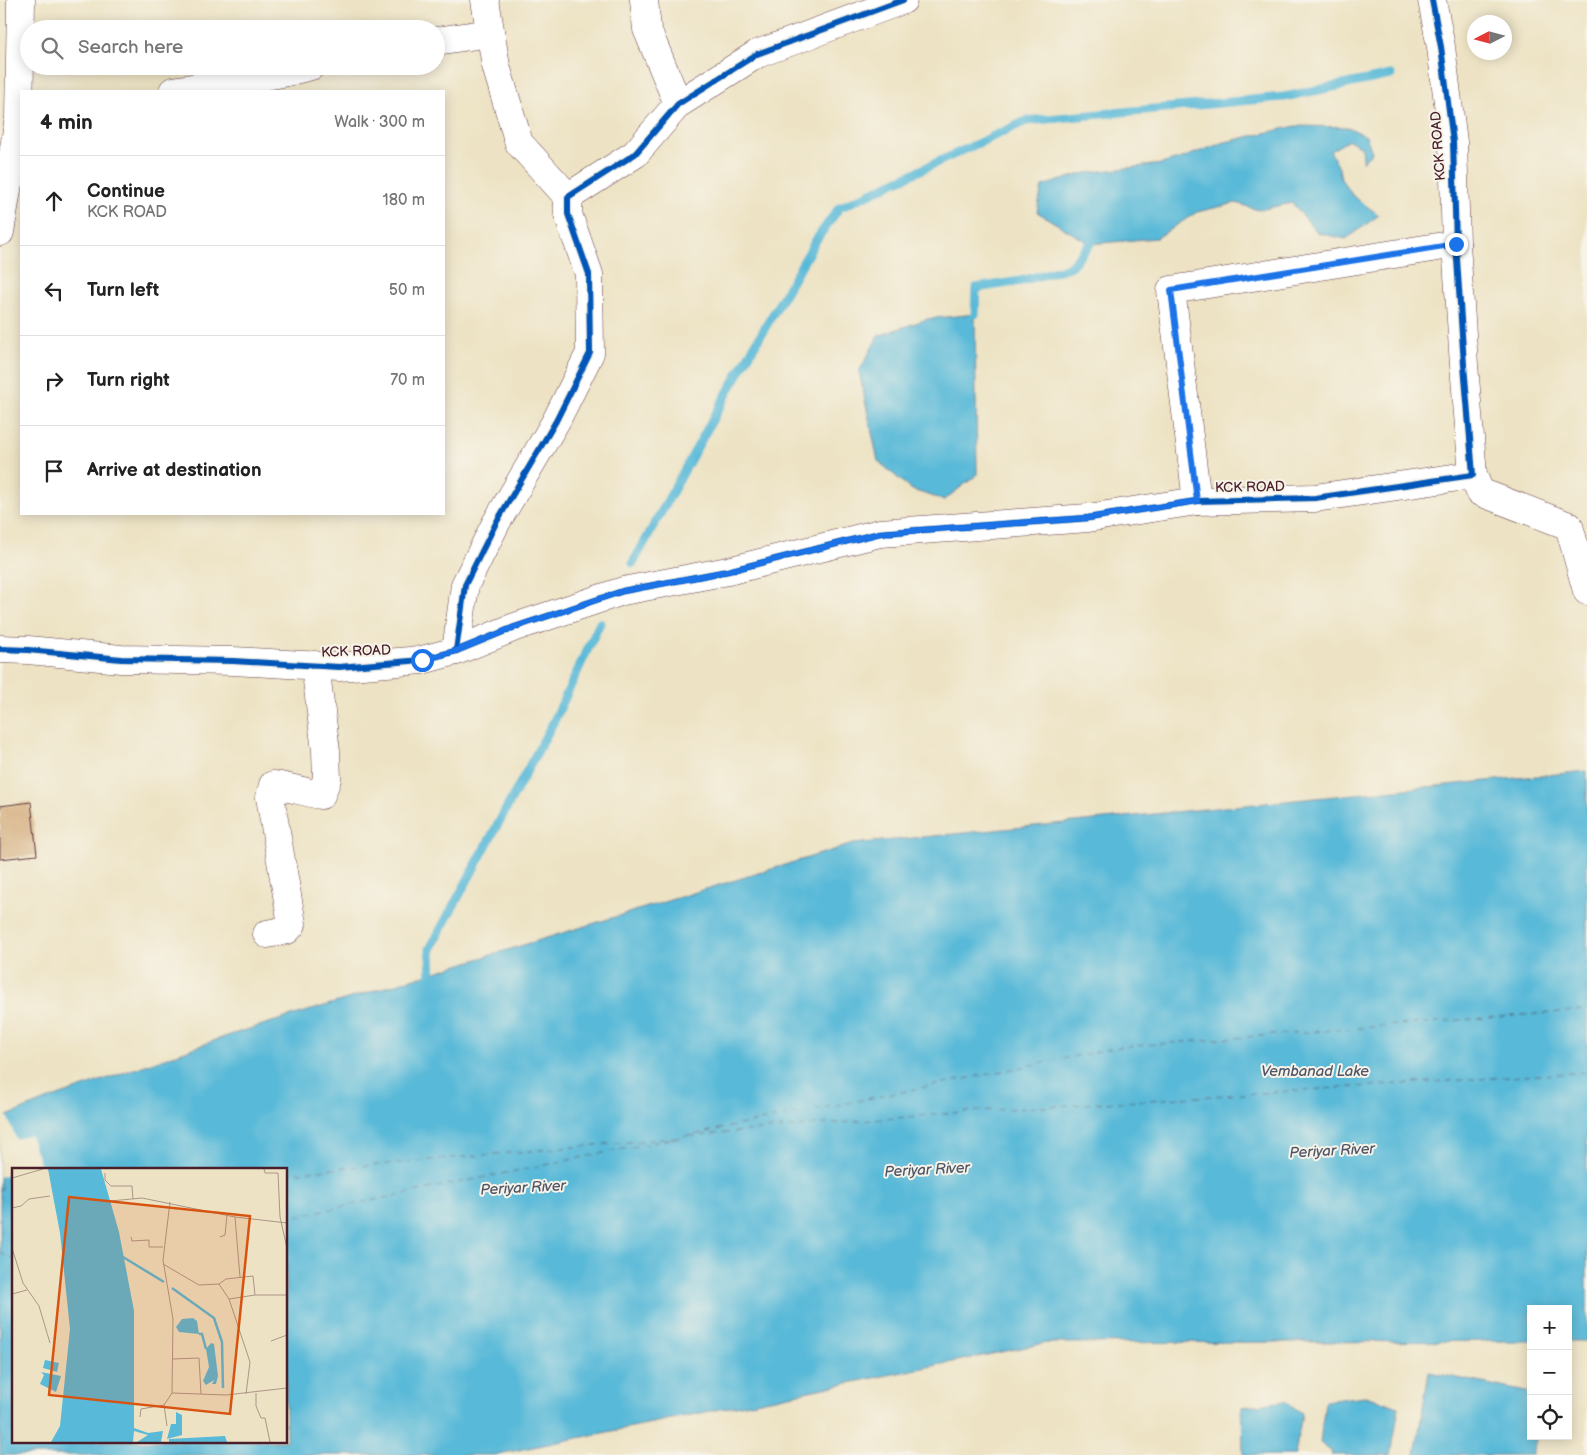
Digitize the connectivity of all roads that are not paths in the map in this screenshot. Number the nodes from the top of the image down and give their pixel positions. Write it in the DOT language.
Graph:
graph roads {
  1 [pos="21,0"];
  2 [pos="485,0"];
  3 [pos="644,0"];
  4 [pos="903,0"];
  5 [pos="1432,0"];
  6 [pos="21,20"];
  7 [pos="490,33"];
  8 [pos="445,40"];
  9 [pos="20,75"];
  10 [pos="261,75"];
  11 [pos="20,90"];
  12 [pos="179,90"];
  13 [pos="678,104"];
  14 [pos="20,118"];
  15 [pos="14,188"];
  16 [pos="568,197"];
  17 [pos="0,232"];
  18 [pos="1456,244"];
  19 [pos="1473,475"];
  20 [pos="1197,501"];
  21 [pos="1578,524"];
  22 [pos="1587,591"];
  23 [pos="0,649"];
  24 [pos="456,651"];
  25 [pos="315,665"];
  26 [pos="267,934"];
  1 -- 6 [label="street"];
  2 -- 7 [label="street"];
  3 -- 13 [label="street"];
  4 -- 13 [label="street"];
  5 -- 18 [label="street, KCK ROAD"];
  7 -- 8 [label="street"];
  7 -- 16 [label="street"];
  9 -- 11 [label="street"];
  10 -- 12 [label="street"];
  13 -- 16 [label="street"];
  14 -- 15 [label="street"];
  15 -- 17 [label="street"];
  16 -- 24 [label="street"];
  18 -- 19 [label="street, KCK ROAD"];
  18 -- 20 [label="street"];
  19 -- 20 [label="street, KCK ROAD"];
  19 -- 21 [label="street"];
  20 -- 24 [label="street, KCK ROAD"];
  21 -- 22 [label="street"];
  23 -- 25 [label="street, KCK ROAD"];
  24 -- 25 [label="street, KCK ROAD"];
  25 -- 26 [label="street"];
}
